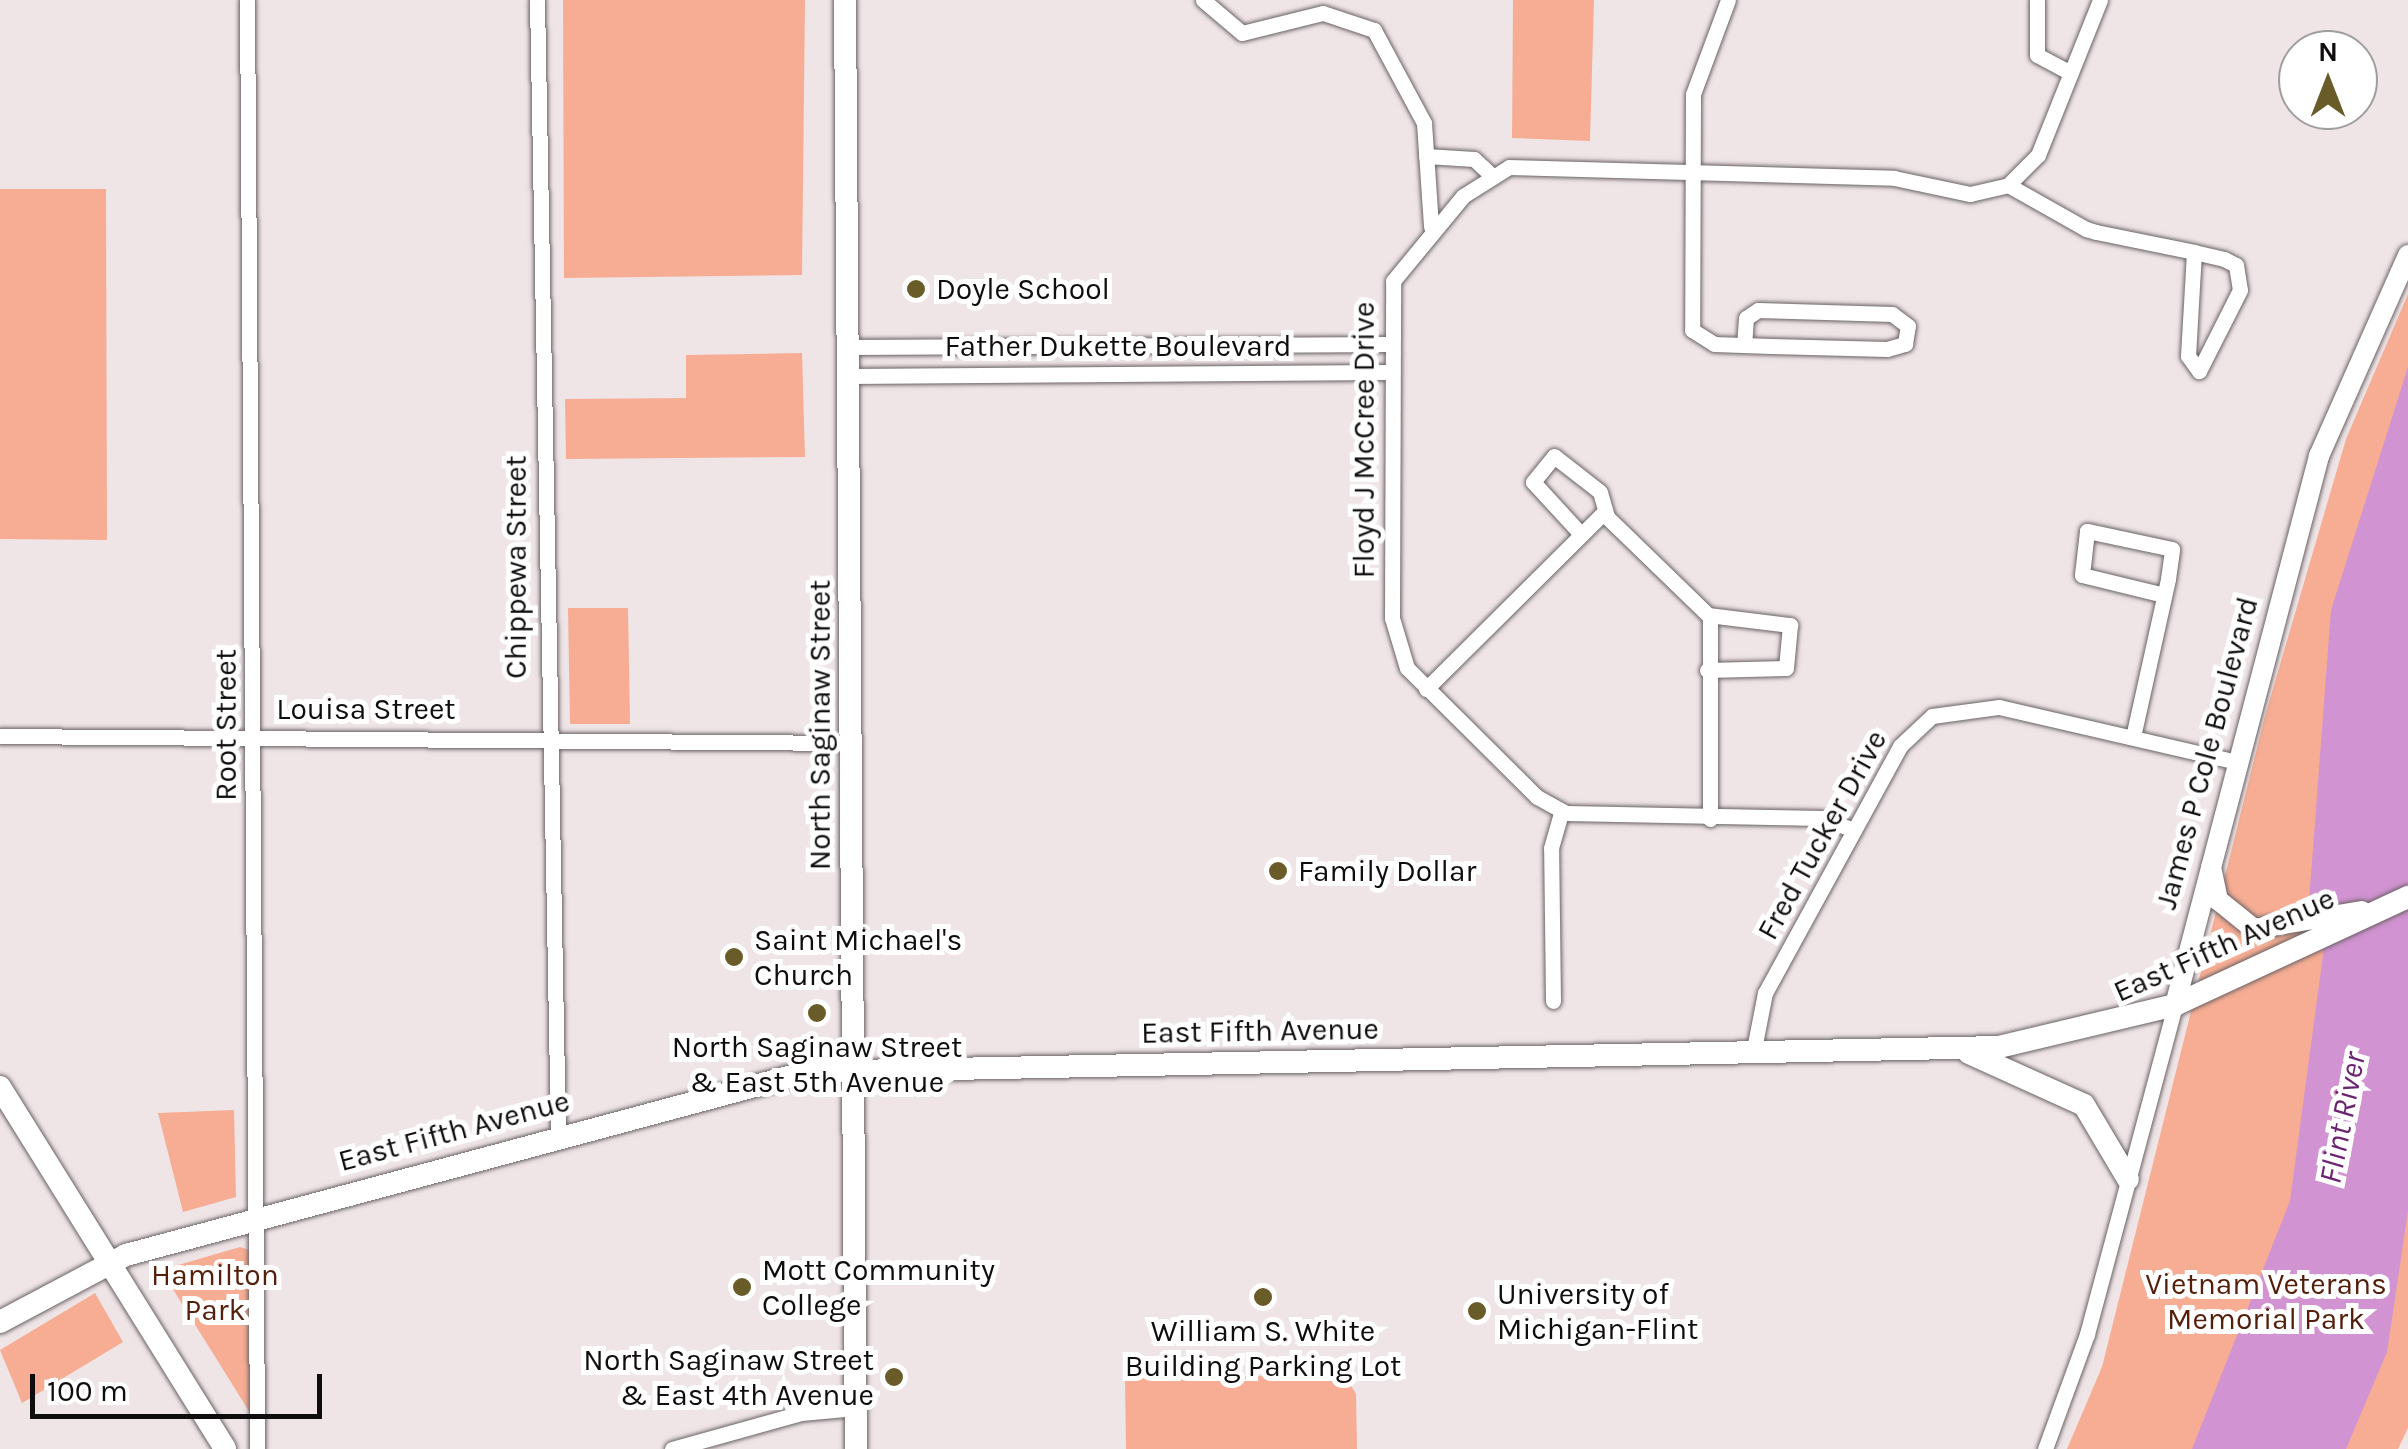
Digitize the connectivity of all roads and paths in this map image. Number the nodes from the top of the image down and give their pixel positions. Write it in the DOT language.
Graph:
graph roads {
  1 [pos="247,0"];
  2 [pos="537,0"];
  3 [pos="846,0"];
  4 [pos="1203,0"];
  5 [pos="1728,0"];
  6 [pos="2036,0"];
  7 [pos="2100,0"];
  8 [pos="2071,73"];
  9 [pos="1426,156"];
  10 [pos="1694,170"];
  11 [pos="1490,174"];
  12 [pos="2008,185"];
  13 [pos="1431,227"];
  14 [pos="2194,252"];
  15 [pos="2408,256"];
  16 [pos="1388,344"];
  17 [pos="1202,345"];
  18 [pos="1268,345"];
  19 [pos="1744,345"];
  20 [pos="848,347"];
  21 [pos="1389,372"];
  22 [pos="1268,373"];
  23 [pos="1203,374"];
  24 [pos="848,376"];
  25 [pos="1604,512"];
  26 [pos="1580,532"];
  27 [pos="2164,595"];
  28 [pos="1710,616"];
  29 [pos="1707,670"];
  30 [pos="1426,689"];
  31 [pos="253,735"];
  32 [pos="0,736"];
  33 [pos="544,737"];
  34 [pos="2133,738"];
  35 [pos="852,743"];
  36 [pos="2233,761"];
  37 [pos="1562,812"];
  38 [pos="1710,818"];
  39 [pos="1854,830"];
  40 [pos="2209,855"];
  41 [pos="2405,899"];
  42 [pos="2288,941"];
  43 [pos="1553,1001"];
  44 [pos="2175,1005"];
  45 [pos="1961,1050"];
  46 [pos="1753,1054"];
  47 [pos="852,1068"];
  48 [pos="0,1086"];
  49 [pos="558,1134"];
  50 [pos="2128,1179"];
  51 [pos="260,1216"];
  52 [pos="108,1261"];
  53 [pos="0,1322"];
  54 [pos="856,1408"];
  55 [pos="225,1449"];
  56 [pos="256,1449"];
  57 [pos="672,1449"];
  58 [pos="856,1449"];
  59 [pos="2045,1449"];
  1 -- 31 [label="street, Root Street"];
  2 -- 33 [label="street, Chippewa Street"];
  3 -- 20 [label="main road, North Saginaw Street"];
  4 -- 9 [label="street"];
  5 -- 10 [label="street"];
  6 -- 8 [label="street"];
  7 -- 8 [label="street"];
  8 -- 12 [label="street"];
  9 -- 11 [label="street"];
  9 -- 13 [label="street"];
  10 -- 11 [label="street"];
  10 -- 12 [label="street"];
  10 -- 19 [label="street"];
  11 -- 13 [label="street, Floyd J McCree Drive"];
  12 -- 14 [label="street"];
  13 -- 16 [label="street, Floyd J McCree Drive"];
  14 -- 14 [label="street"];
  15 -- 36 [label="street, James P Cole Boulevard"];
  16 -- 18 [label="street, Father Dukette Boulevard"];
  16 -- 21 [label="street, Floyd J McCree Drive"];
  17 -- 18 [label="street, Father Dukette Boulevard"];
  17 -- 20 [label="street, Father Dukette Boulevard"];
  17 -- 23 [label="street"];
  18 -- 22 [label="street"];
  19 -- 19 [label="street"];
  20 -- 24 [label="main road, North Saginaw Street"];
  21 -- 22 [label="street, Father Dukette Boulevard"];
  21 -- 30 [label="street, Floyd J McCree Drive"];
  22 -- 23 [label="street, Father Dukette Boulevard"];
  23 -- 24 [label="street, Father Dukette Boulevard"];
  24 -- 35 [label="main road, North Saginaw Street"];
  25 -- 26 [label="street"];
  25 -- 26 [label="street"];
  25 -- 28 [label="street"];
  26 -- 30 [label="street"];
  27 -- 27 [label="street"];
  27 -- 34 [label="street"];
  28 -- 29 [label="street"];
  28 -- 29 [label="street"];
  29 -- 38 [label="street"];
  30 -- 37 [label="street, Floyd J McCree Drive"];
  31 -- 32 [label="street, Louisa Street"];
  31 -- 33 [label="street, Louisa Street"];
  31 -- 51 [label="street, Root Street"];
  33 -- 35 [label="street, Louisa Street"];
  33 -- 49 [label="street, Chippewa Street"];
  34 -- 36 [label="street, Fred Tucker Drive"];
  34 -- 39 [label="street, Fred Tucker Drive"];
  35 -- 47 [label="main road, North Saginaw Street"];
  36 -- 40 [label="street, James P Cole Boulevard"];
  37 -- 38 [label="street"];
  37 -- 43 [label="street"];
  38 -- 39 [label="street"];
  39 -- 46 [label="street, Fred Tucker Drive"];
  40 -- 42 [label="street"];
  40 -- 44 [label="street, James P Cole Boulevard"];
  41 -- 42 [label="main road, East Fifth Avenue"];
  42 -- 44 [label="main road, East Fifth Avenue"];
  44 -- 45 [label="main road, East Fifth Avenue"];
  44 -- 50 [label="street, James P Cole Boulevard"];
  45 -- 46 [label="main road, East Fifth Avenue"];
  45 -- 50 [label="main road"];
  46 -- 47 [label="main road, East Fifth Avenue"];
  47 -- 49 [label="main road, East Fifth Avenue"];
  47 -- 54 [label="main road, North Saginaw Street"];
  48 -- 52 [label="main road"];
  49 -- 51 [label="main road, East Fifth Avenue"];
  50 -- 59 [label="street, James P Cole Boulevard"];
  51 -- 52 [label="main road, East Fifth Avenue"];
  51 -- 56 [label="street, Root Street"];
  52 -- 53 [label="main road, East Fifth Avenue"];
  52 -- 55 [label="main road"];
  54 -- 57 [label="street"];
  54 -- 58 [label="main road, North Saginaw Street"];
}
